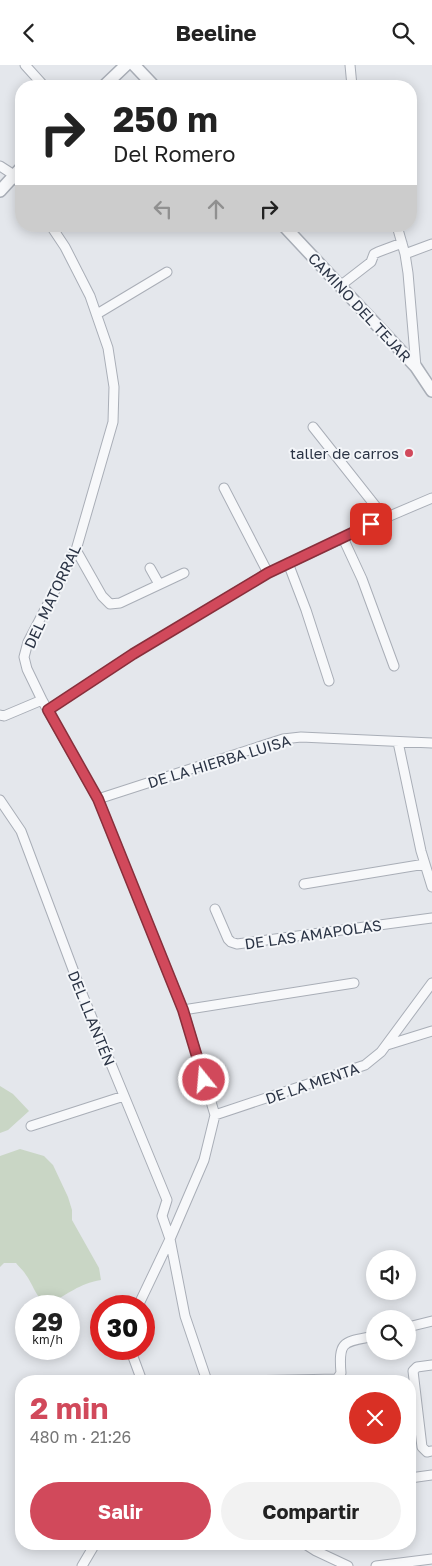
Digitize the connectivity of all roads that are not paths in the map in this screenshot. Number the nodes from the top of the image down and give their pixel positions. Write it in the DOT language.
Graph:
graph roads {
  1 [pos="25,65"];
  2 [pos="126,65"];
  3 [pos="134,65"];
  4 [pos="350,65"];
  5 [pos="39,80"];
  6 [pos="110,80"];
  7 [pos="148,80"];
  8 [pos="351,80"];
  9 [pos="0,166"];
  10 [pos="15,171"];
  11 [pos="15,175"];
  12 [pos="0,191"];
  13 [pos="55,232"];
  14 [pos="290,232"];
  15 [pos="399,232"];
  16 [pos="402,243"];
  17 [pos="432,243"];
  18 [pos="406,254"];
  19 [pos="167,272"];
  20 [pos="340,286"];
  21 [pos="97,314"];
  22 [pos="416,367"];
  23 [pos="432,391"];
  24 [pos="313,427"];
  25 [pos="224,488"];
  26 [pos="432,498"];
  27 [pos="385,518"];
  28 [pos="343,538"];
  29 [pos="76,550"];
  30 [pos="288,563"];
  31 [pos="150,568"];
  32 [pos="184,573"];
  33 [pos="268,573"];
  34 [pos="159,585"];
  35 [pos="394,666"];
  36 [pos="330,681"];
  37 [pos="42,700"];
  38 [pos="48,710"];
  39 [pos="0,715"];
  40 [pos="398,742"];
  41 [pos="432,743"];
  42 [pos="98,799"];
  43 [pos="0,800"];
  44 [pos="425,864"];
  45 [pos="304,884"];
  46 [pos="432,887"];
  47 [pos="215,909"];
  48 [pos="432,918"];
  49 [pos="354,983"];
  50 [pos="432,983"];
  51 [pos="183,1010"];
  52 [pos="432,1031"];
  53 [pos="387,1045"];
  54 [pos="124,1096"];
  55 [pos="214,1115"];
  56 [pos="31,1126"];
  57 [pos="170,1239"];
  58 [pos="143,1295"];
  59 [pos="432,1321"];
  60 [pos="416,1325"];
  61 [pos="366,1338"];
  62 [pos="134,1360"];
  63 [pos="432,1365"];
  64 [pos="140,1375"];
  65 [pos="205,1375"];
  66 [pos="340,1375"];
  67 [pos="413,1375"];
  68 [pos="416,1396"];
  69 [pos="432,1451"];
  70 [pos="432,1475"];
  71 [pos="416,1477"];
  72 [pos="91,1550"];
  73 [pos="314,1550"];
  74 [pos="432,1559"];
  75 [pos="343,1565"];
  76 [pos="82,1566"];
  77 [pos="376,1566"];
  1 -- 5 [label="street"];
  2 -- 6 [label="street"];
  3 -- 7 [label="street"];
  4 -- 8 [label="street"];
  9 -- 10 [label="street"];
  11 -- 12 [label="street"];
  13 -- 21 [label="street, DEL MATORRAL"];
  14 -- 20 [label="street, CAMINO DEL TEJAR"];
  15 -- 16 [label="street"];
  16 -- 18 [label="street"];
  16 -- 20 [label="street"];
  17 -- 18 [label="street"];
  18 -- 22 [label="street"];
  19 -- 21 [label="street"];
  20 -- 22 [label="street, CAMINO DEL TEJAR"];
  21 -- 29 [label="street, DEL MATORRAL"];
  22 -- 23 [label="street, CAMINO DEL TEJAR"];
  24 -- 27 [label="street"];
  25 -- 33 [label="street"];
  26 -- 27 [label="street"];
  27 -- 28 [label="street"];
  28 -- 30 [label="street"];
  28 -- 35 [label="street"];
  29 -- 34 [label="street"];
  29 -- 37 [label="street, DEL MATORRAL"];
  30 -- 33 [label="street"];
  30 -- 36 [label="street"];
  31 -- 34 [label="street"];
  32 -- 34 [label="street"];
  33 -- 38 [label="street"];
  37 -- 38 [label="street, DEL MATORRAL"];
  37 -- 39 [label="street"];
  38 -- 42 [label="street, DEL MATORRAL"];
  40 -- 41 [label="street, DE LA HIERBA LUISA"];
  40 -- 42 [label="street, DE LA HIERBA LUISA"];
  40 -- 44 [label="street"];
  42 -- 51 [label="street, DEL MATORRAL"];
  43 -- 54 [label="street, DEL LLANTÉN"];
  44 -- 45 [label="street"];
  44 -- 46 [label="street"];
  47 -- 48 [label="street, DE LAS AMAPOLAS"];
  49 -- 51 [label="street"];
  50 -- 53 [label="street, DE LA MENTA"];
  51 -- 55 [label="street, DEL MATORRAL"];
  52 -- 53 [label="street"];
  53 -- 55 [label="street, DE LA MENTA"];
  54 -- 56 [label="street"];
  54 -- 57 [label="street, DEL LLANTÉN"];
  55 -- 57 [label="street, DEL MATORRAL"];
  57 -- 58 [label="street, DEL MATORRAL"];
  57 -- 65 [label="street"];
  59 -- 60 [label="street"];
  61 -- 66 [label="street"];
  62 -- 64 [label="street"];
  63 -- 67 [label="street"];
  68 -- 69 [label="street"];
  70 -- 71 [label="street"];
  72 -- 76 [label="street"];
  73 -- 75 [label="street"];
  74 -- 77 [label="street"];
}
